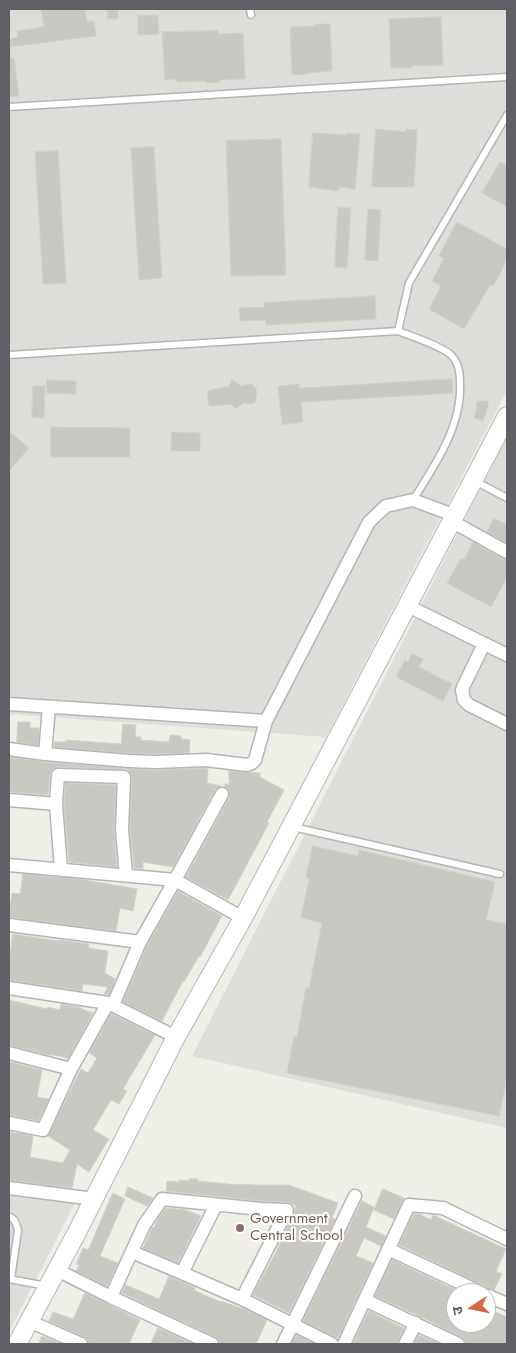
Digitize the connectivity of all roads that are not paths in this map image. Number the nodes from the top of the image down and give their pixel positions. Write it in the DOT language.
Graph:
graph roads {
  1 [pos="507,77"];
  2 [pos="9,107"];
  3 [pos="507,115"];
  4 [pos="398,331"];
  5 [pos="9,355"];
  6 [pos="506,421"];
  7 [pos="474,481"];
  8 [pos="507,498"];
  9 [pos="413,500"];
  10 [pos="454,519"];
  11 [pos="507,552"];
  12 [pos="408,606"];
  13 [pos="484,644"];
  14 [pos="507,655"];
  15 [pos="9,704"];
  16 [pos="49,707"];
  17 [pos="266,721"];
  18 [pos="507,724"];
  19 [pos="9,749"];
  20 [pos="45,754"];
  21 [pos="222,794"];
  22 [pos="9,800"];
  23 [pos="56,804"];
  24 [pos="292,826"];
  25 [pos="9,865"];
  26 [pos="61,869"];
  27 [pos="500,874"];
  28 [pos="126,875"];
  29 [pos="175,880"];
  30 [pos="243,918"];
  31 [pos="9,925"];
  32 [pos="140,942"];
  33 [pos="9,988"];
  34 [pos="110,1004"];
  35 [pos="176,1037"];
  36 [pos="9,1053"];
  37 [pos="71,1069"];
  38 [pos="9,1123"];
  39 [pos="9,1188"];
  40 [pos="355,1196"];
  41 [pos="94,1199"];
  42 [pos="216,1205"];
  43 [pos="9,1217"];
  44 [pos="507,1239"];
  45 [pos="388,1248"];
  46 [pos="132,1252"];
  47 [pos="57,1270"];
  48 [pos="182,1272"];
  49 [pos="10,1279"];
  50 [pos="461,1283"];
  51 [pos="48,1286"];
  52 [pos="111,1297"];
  53 [pos="242,1299"];
  54 [pos="365,1300"];
  55 [pos="30,1321"];
  56 [pos="416,1323"];
  57 [pos="292,1325"];
  58 [pos="17,1344"];
  59 [pos="81,1344"];
  60 [pos="212,1344"];
  61 [pos="283,1344"];
  62 [pos="332,1344"];
  63 [pos="344,1344"];
  64 [pos="405,1344"];
  65 [pos="458,1344"];
  1 -- 2 [label="lane"];
  3 -- 4 [label="lane"];
  4 -- 5 [label="lane"];
  4 -- 9 [label="lane"];
  6 -- 7 [label="street"];
  7 -- 8 [label="lane"];
  7 -- 10 [label="street"];
  9 -- 10 [label="street"];
  9 -- 17 [label="street"];
  10 -- 11 [label="street"];
  10 -- 12 [label="street"];
  12 -- 13 [label="street"];
  12 -- 24 [label="street"];
  13 -- 14 [label="street"];
  13 -- 18 [label="street"];
  15 -- 16 [label="street"];
  16 -- 17 [label="street"];
  16 -- 20 [label="street"];
  17 -- 20 [label="street"];
  19 -- 20 [label="street"];
  21 -- 29 [label="street"];
  22 -- 23 [label="street"];
  23 -- 26 [label="street"];
  23 -- 28 [label="street"];
  24 -- 27 [label="lane"];
  24 -- 30 [label="street"];
  25 -- 26 [label="street"];
  26 -- 28 [label="street"];
  28 -- 29 [label="street"];
  29 -- 30 [label="street"];
  29 -- 32 [label="street"];
  30 -- 35 [label="street"];
  31 -- 32 [label="street"];
  32 -- 34 [label="street"];
  33 -- 34 [label="street"];
  34 -- 35 [label="street"];
  34 -- 37 [label="street"];
  35 -- 41 [label="street"];
  36 -- 37 [label="street"];
  37 -- 38 [label="street"];
  39 -- 41 [label="street"];
  40 -- 57 [label="street"];
  41 -- 47 [label="street"];
  42 -- 46 [label="street"];
  42 -- 48 [label="street"];
  42 -- 53 [label="street"];
  43 -- 49 [label="lane"];
  44 -- 45 [label="street"];
  45 -- 50 [label="street"];
  45 -- 54 [label="street"];
  46 -- 48 [label="street"];
  46 -- 52 [label="street"];
  47 -- 51 [label="street"];
  47 -- 52 [label="street"];
  48 -- 53 [label="street"];
  49 -- 51 [label="lane"];
  51 -- 55 [label="street"];
  52 -- 60 [label="street"];
  53 -- 57 [label="street"];
  54 -- 56 [label="street"];
  54 -- 63 [label="street"];
  55 -- 58 [label="street"];
  55 -- 59 [label="street"];
  56 -- 64 [label="street"];
  56 -- 65 [label="street"];
  57 -- 61 [label="street"];
  57 -- 62 [label="street"];
}
